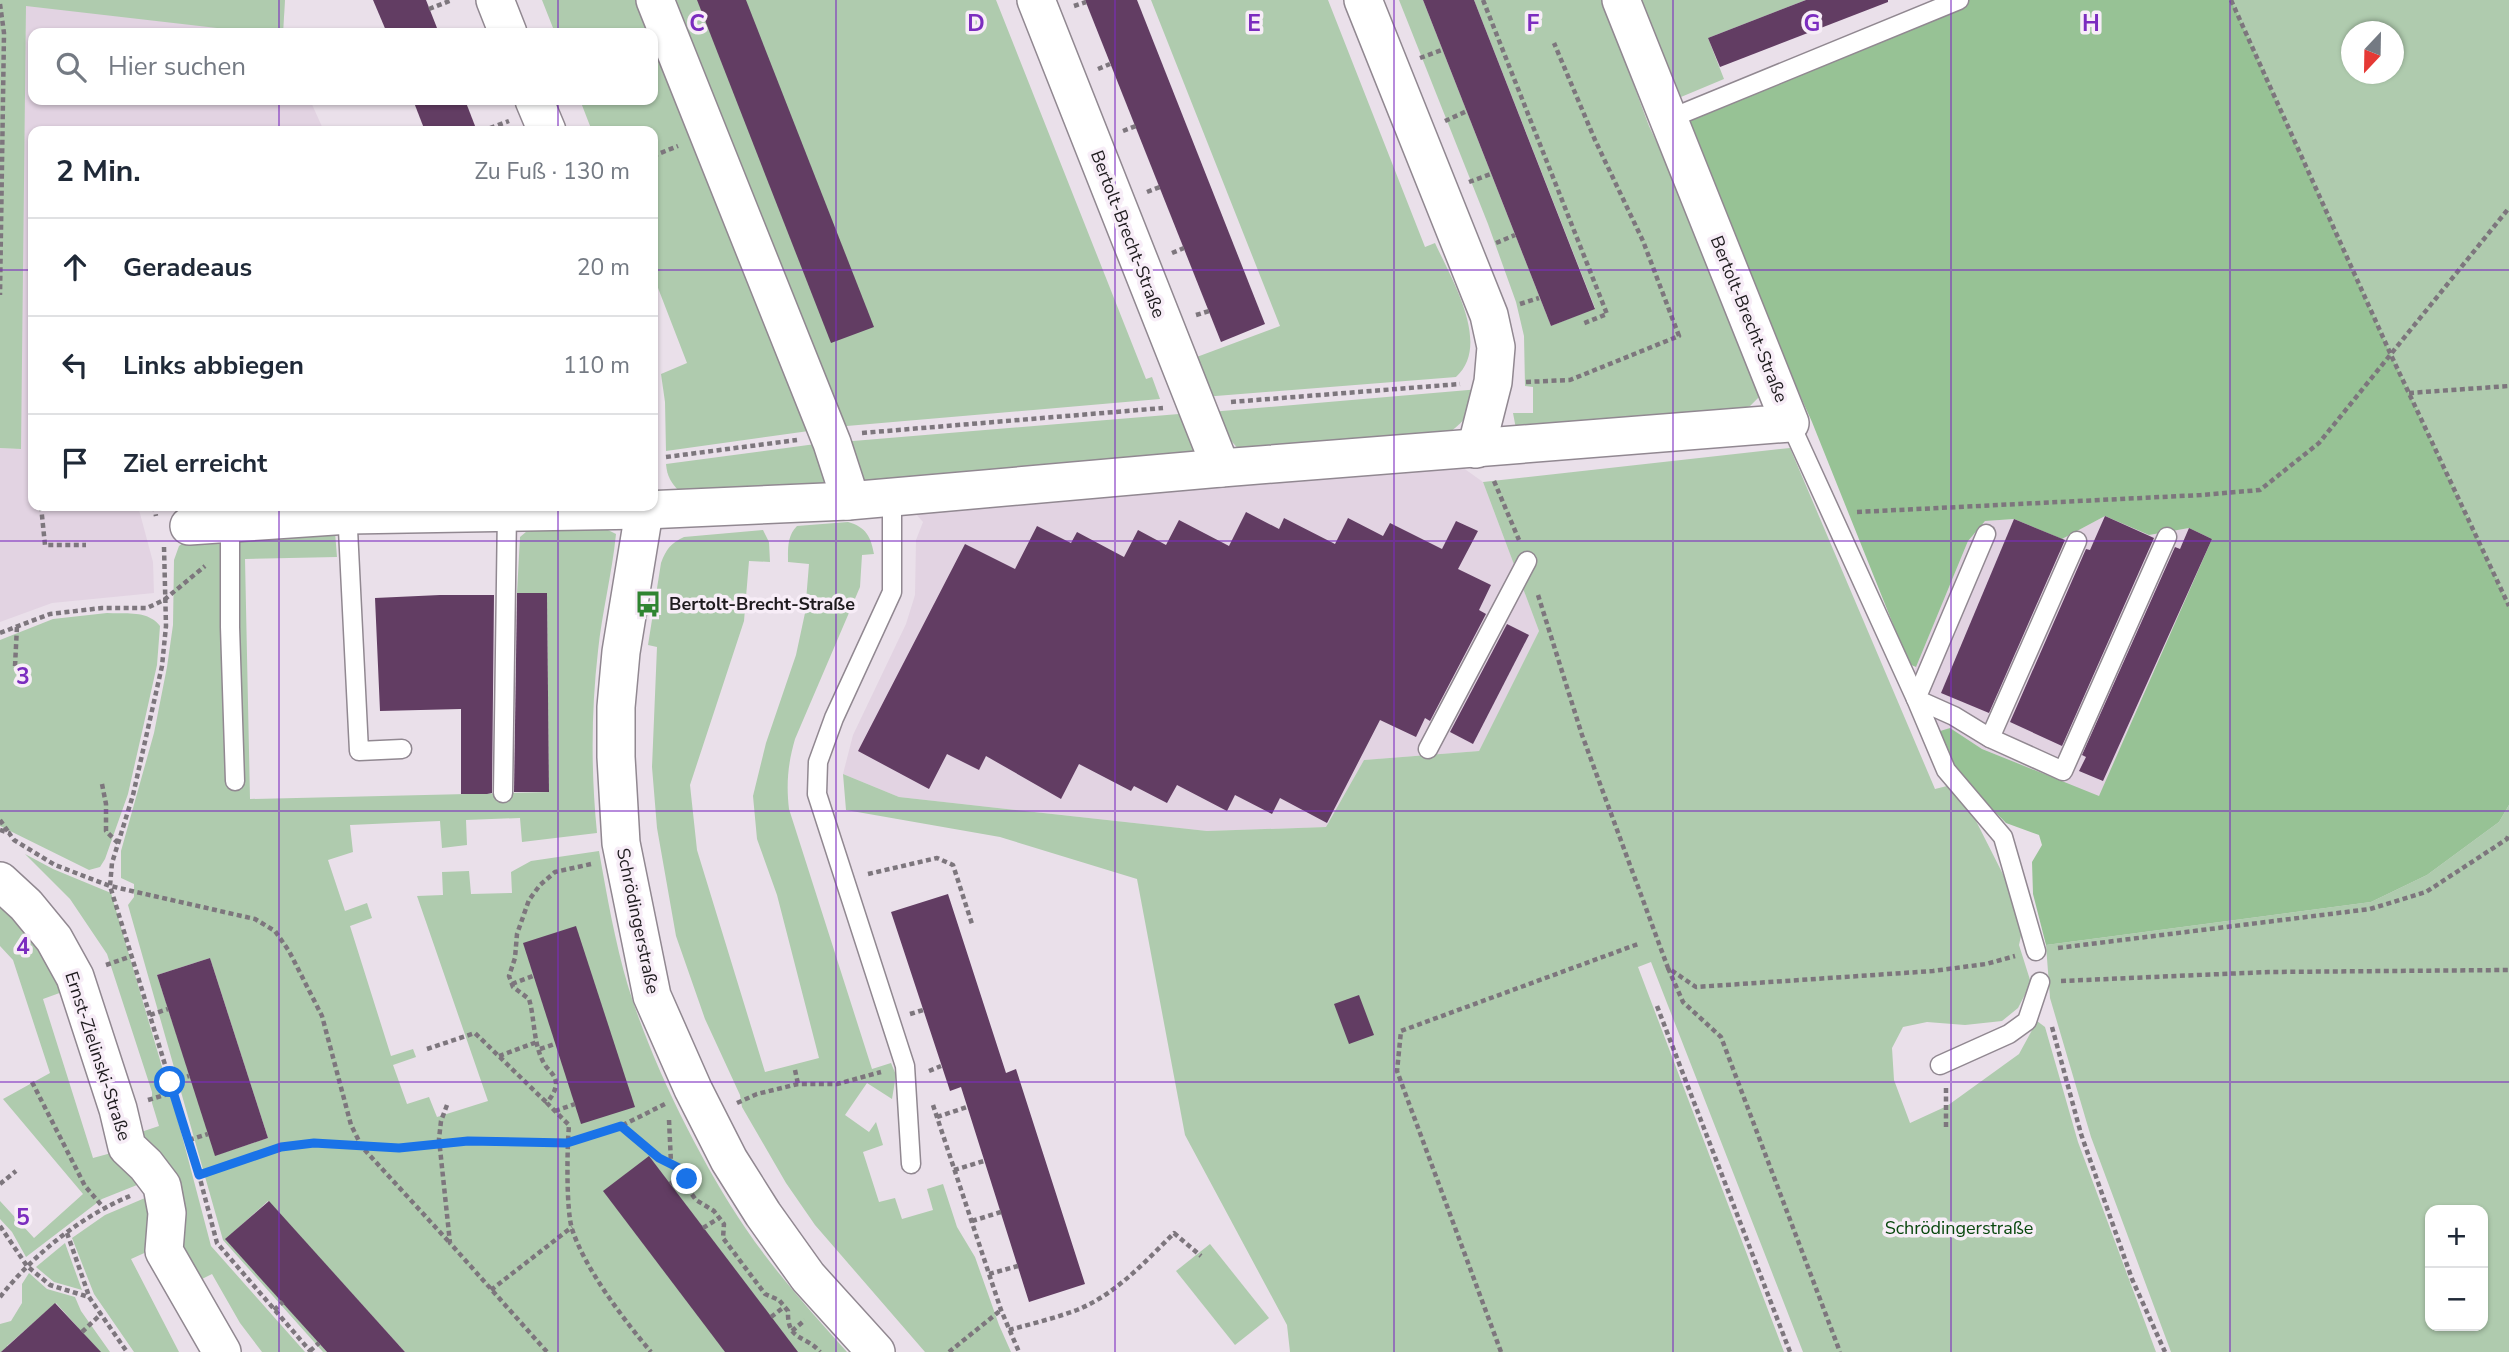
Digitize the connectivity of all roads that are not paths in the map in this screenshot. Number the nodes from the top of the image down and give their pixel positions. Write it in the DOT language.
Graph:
graph roads {
  1 [pos="495,0"];
  2 [pos="655,0"];
  3 [pos="1036,0"];
  4 [pos="1363,0"];
  5 [pos="1621,0"];
  6 [pos="1959,0"];
  7 [pos="506,28"];
  8 [pos="523,110"];
  9 [pos="1669,118"];
  10 [pos="541,126"];
  11 [pos="1790,423"];
  12 [pos="1476,449"];
  13 [pos="1221,468"];
  14 [pos="892,498"];
  15 [pos="848,501"];
  16 [pos="658,508"];
  17 [pos="340,511"];
  18 [pos="348,511"];
  19 [pos="507,511"];
  20 [pos="644,511"];
  21 [pos="230,525"];
  22 [pos="189,526"];
  23 [pos="1986,534"];
  24 [pos="2167,537"];
  25 [pos="2077,541"];
  26 [pos="1527,561"];
  27 [pos="1916,699"];
  28 [pos="1990,738"];
  29 [pos="401,749"];
  30 [pos="1428,749"];
  31 [pos="235,781"];
  32 [pos="503,793"];
  33 [pos="0,881"];
  34 [pos="2036,951"];
  35 [pos="2039,982"];
  36 [pos="1940,1065"];
  37 [pos="911,1164"];
  38 [pos="222,1352"];
  39 [pos="876,1352"];
  1 -- 7 [label="street"];
  2 -- 15 [label="street"];
  3 -- 13 [label="street, Bertolt-Brecht-Straße"];
  4 -- 12 [label="street"];
  5 -- 9 [label="street, Bertolt-Brecht-Straße"];
  6 -- 9 [label="lane"];
  8 -- 10 [label="street"];
  9 -- 11 [label="street, Bertolt-Brecht-Straße"];
  11 -- 12 [label="street, Bertolt-Brecht-Straße"];
  11 -- 27 [label="lane"];
  12 -- 13 [label="street, Bertolt-Brecht-Straße"];
  13 -- 14 [label="street, Bertolt-Brecht-Straße"];
  14 -- 15 [label="street, Bertolt-Brecht-Straße"];
  14 -- 37 [label="lane"];
  15 -- 16 [label="street, Bertolt-Brecht-Straße"];
  17 -- 21 [label="street, Bertolt-Brecht-Straße"];
  18 -- 29 [label="lane"];
  19 -- 32 [label="lane"];
  20 -- 39 [label="street, Schrödingerstraße"];
  21 -- 22 [label="street, Bertolt-Brecht-Straße"];
  21 -- 31 [label="lane"];
  23 -- 27 [label="lane"];
  24 -- 28 [label="lane"];
  25 -- 28 [label="lane"];
  26 -- 30 [label="lane"];
  27 -- 28 [label="lane"];
  27 -- 34 [label="lane"];
  33 -- 38 [label="street, Ernst-Zielinski-Straße"];
  35 -- 36 [label="lane"];
}
